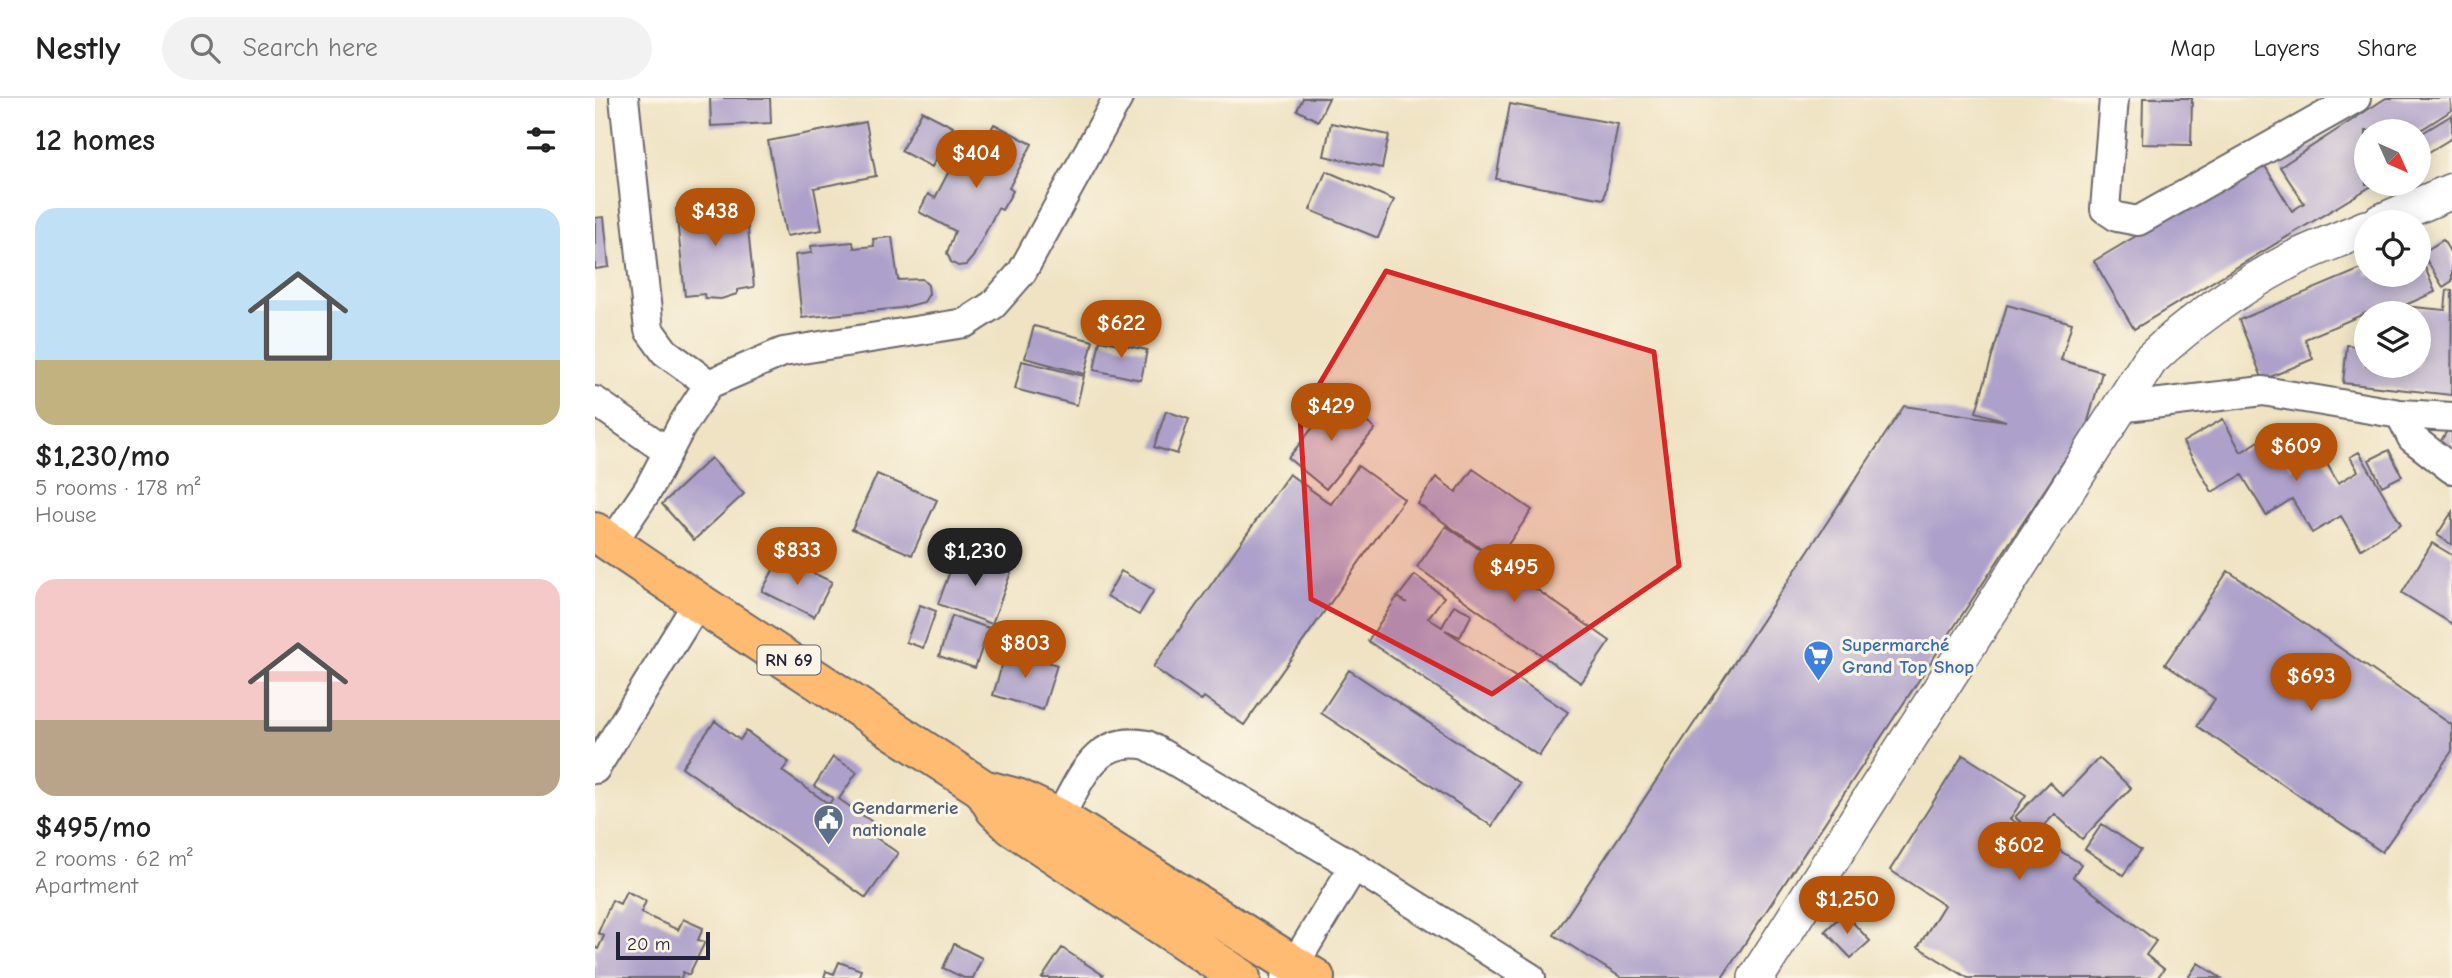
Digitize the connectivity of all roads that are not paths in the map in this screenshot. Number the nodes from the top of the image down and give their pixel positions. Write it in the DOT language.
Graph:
graph roads {
  1 [pos="624,98"];
  2 [pos="1118,98"];
  3 [pos="2114,98"];
  4 [pos="2356,98"];
  5 [pos="2452,191"];
  6 [pos="2408,210"];
  7 [pos="2354,233"];
  8 [pos="709,384"];
  9 [pos="595,401"];
  10 [pos="2118,408"];
  11 [pos="2400,414"];
  12 [pos="2452,416"];
  13 [pos="668,452"];
  14 [pos="2452,469"];
  15 [pos="603,537"];
  16 [pos="698,603"];
  17 [pos="595,769"];
  18 [pos="983,789"];
  19 [pos="1059,818"];
  20 [pos="1354,866"];
  21 [pos="1298,973"];
  22 [pos="1241,978"];
  23 [pos="1531,978"];
  24 [pos="1756,978"];
  1 -- 8 [label="street"];
  2 -- 8 [label="street"];
  3 -- 4 [label="street"];
  5 -- 6 [label="street"];
  7 -- 10 [label="street"];
  8 -- 13 [label="street"];
  9 -- 13 [label="street"];
  10 -- 11 [label="street"];
  10 -- 24 [label="street"];
  11 -- 12 [label="street"];
  11 -- 14 [label="street"];
  13 -- 15 [label="street"];
  15 -- 16 [label="main road, RN 69"];
  16 -- 17 [label="street"];
  16 -- 18 [label="main road, RN 69"];
  18 -- 19 [label="main road, RN 69"];
  18 -- 22 [label="main road, RN 69"];
  19 -- 20 [label="street"];
  19 -- 21 [label="main road, RN 69"];
  20 -- 21 [label="street"];
  20 -- 23 [label="street"];
}
